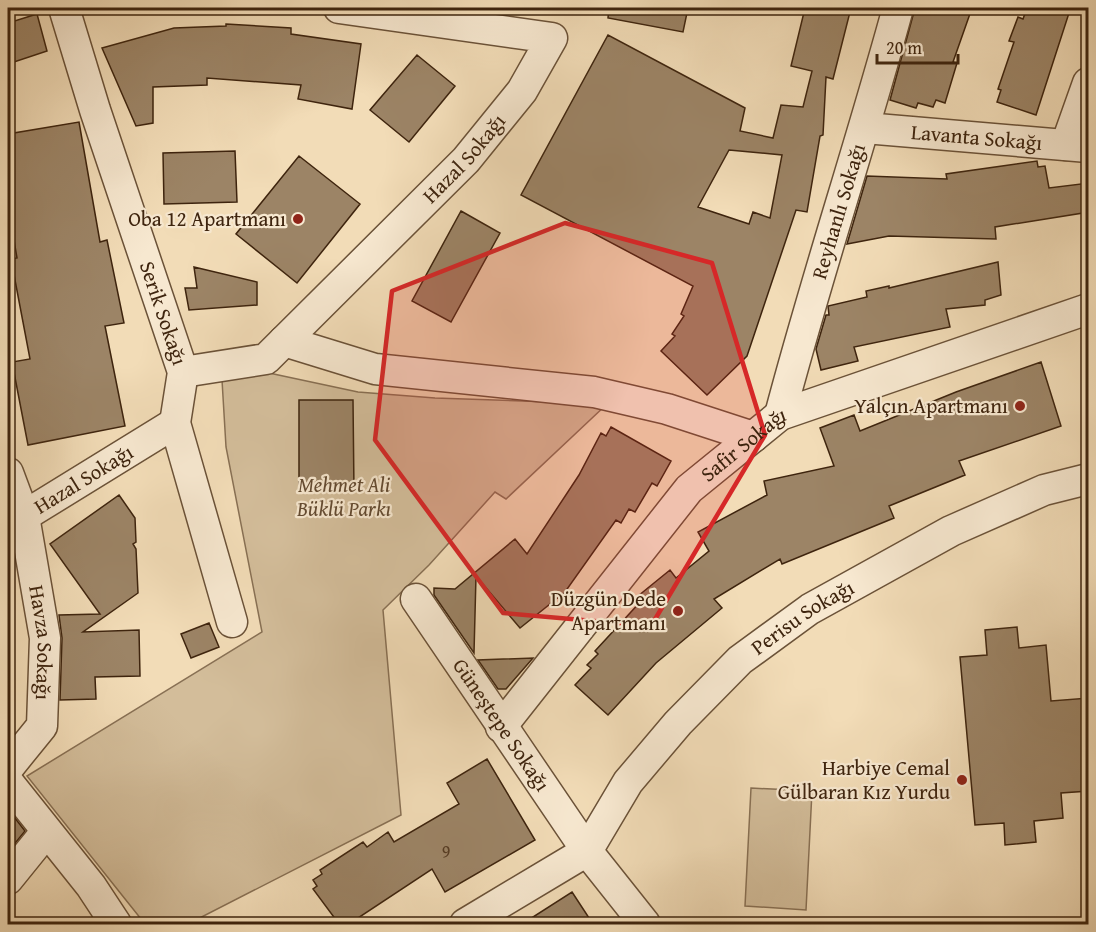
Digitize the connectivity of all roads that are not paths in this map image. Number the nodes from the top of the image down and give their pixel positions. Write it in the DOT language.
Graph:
graph roads {
  1 [pos="64,8"];
  2 [pos="339,8"];
  3 [pos="898,8"];
  4 [pos="416,12"];
  5 [pos="1089,83"];
  6 [pos="865,128"];
  7 [pos="1077,146"];
  8 [pos="1089,309"];
  9 [pos="284,341"];
  10 [pos="183,372"];
  11 [pos="780,415"];
  12 [pos="175,423"];
  13 [pos="753,437"];
  14 [pos="8,473"];
  15 [pos="1089,479"];
  16 [pos="24,516"];
  17 [pos="416,599"];
  18 [pos="232,622"];
  19 [pos="501,727"];
  20 [pos="8,768"];
  21 [pos="8,782"];
  22 [pos="46,832"];
  23 [pos="587,850"];
  24 [pos="8,879"];
  25 [pos="116,924"];
  26 [pos="465,924"];
  27 [pos="645,924"];
  1 -- 10 [label="street, Serik Sokağı"];
  2 -- 4 [label="street, Hazal Sokağı"];
  3 -- 6 [label="street, Reyhanlı Sokağı"];
  4 -- 9 [label="street, Hazal Sokağı"];
  5 -- 7 [label="street"];
  6 -- 7 [label="street, Lavanta Sokağı"];
  6 -- 11 [label="street, Reyhanlı Sokağı"];
  8 -- 11 [label="street, Safir Sokağı"];
  9 -- 10 [label="street, Hazal Sokağı"];
  9 -- 13 [label="street"];
  10 -- 12 [label="street, Serik Sokağı"];
  11 -- 13 [label="street, Safir Sokağı"];
  12 -- 16 [label="street, Hazal Sokağı"];
  12 -- 18 [label="street, Serik Sokağı"];
  13 -- 19 [label="street, Safir Sokağı"];
  14 -- 16 [label="street, Havza Sokağı"];
  15 -- 23 [label="street, Perisu Sokağı"];
  16 -- 20 [label="street, Havza Sokağı"];
  17 -- 19 [label="street, Güneştepe Sokağı"];
  19 -- 23 [label="street, Güneştepe Sokağı"];
  21 -- 22 [label="street"];
  22 -- 24 [label="street"];
  22 -- 25 [label="street"];
  23 -- 26 [label="street"];
  23 -- 27 [label="street, Güneştepe Sokağı"];
}
